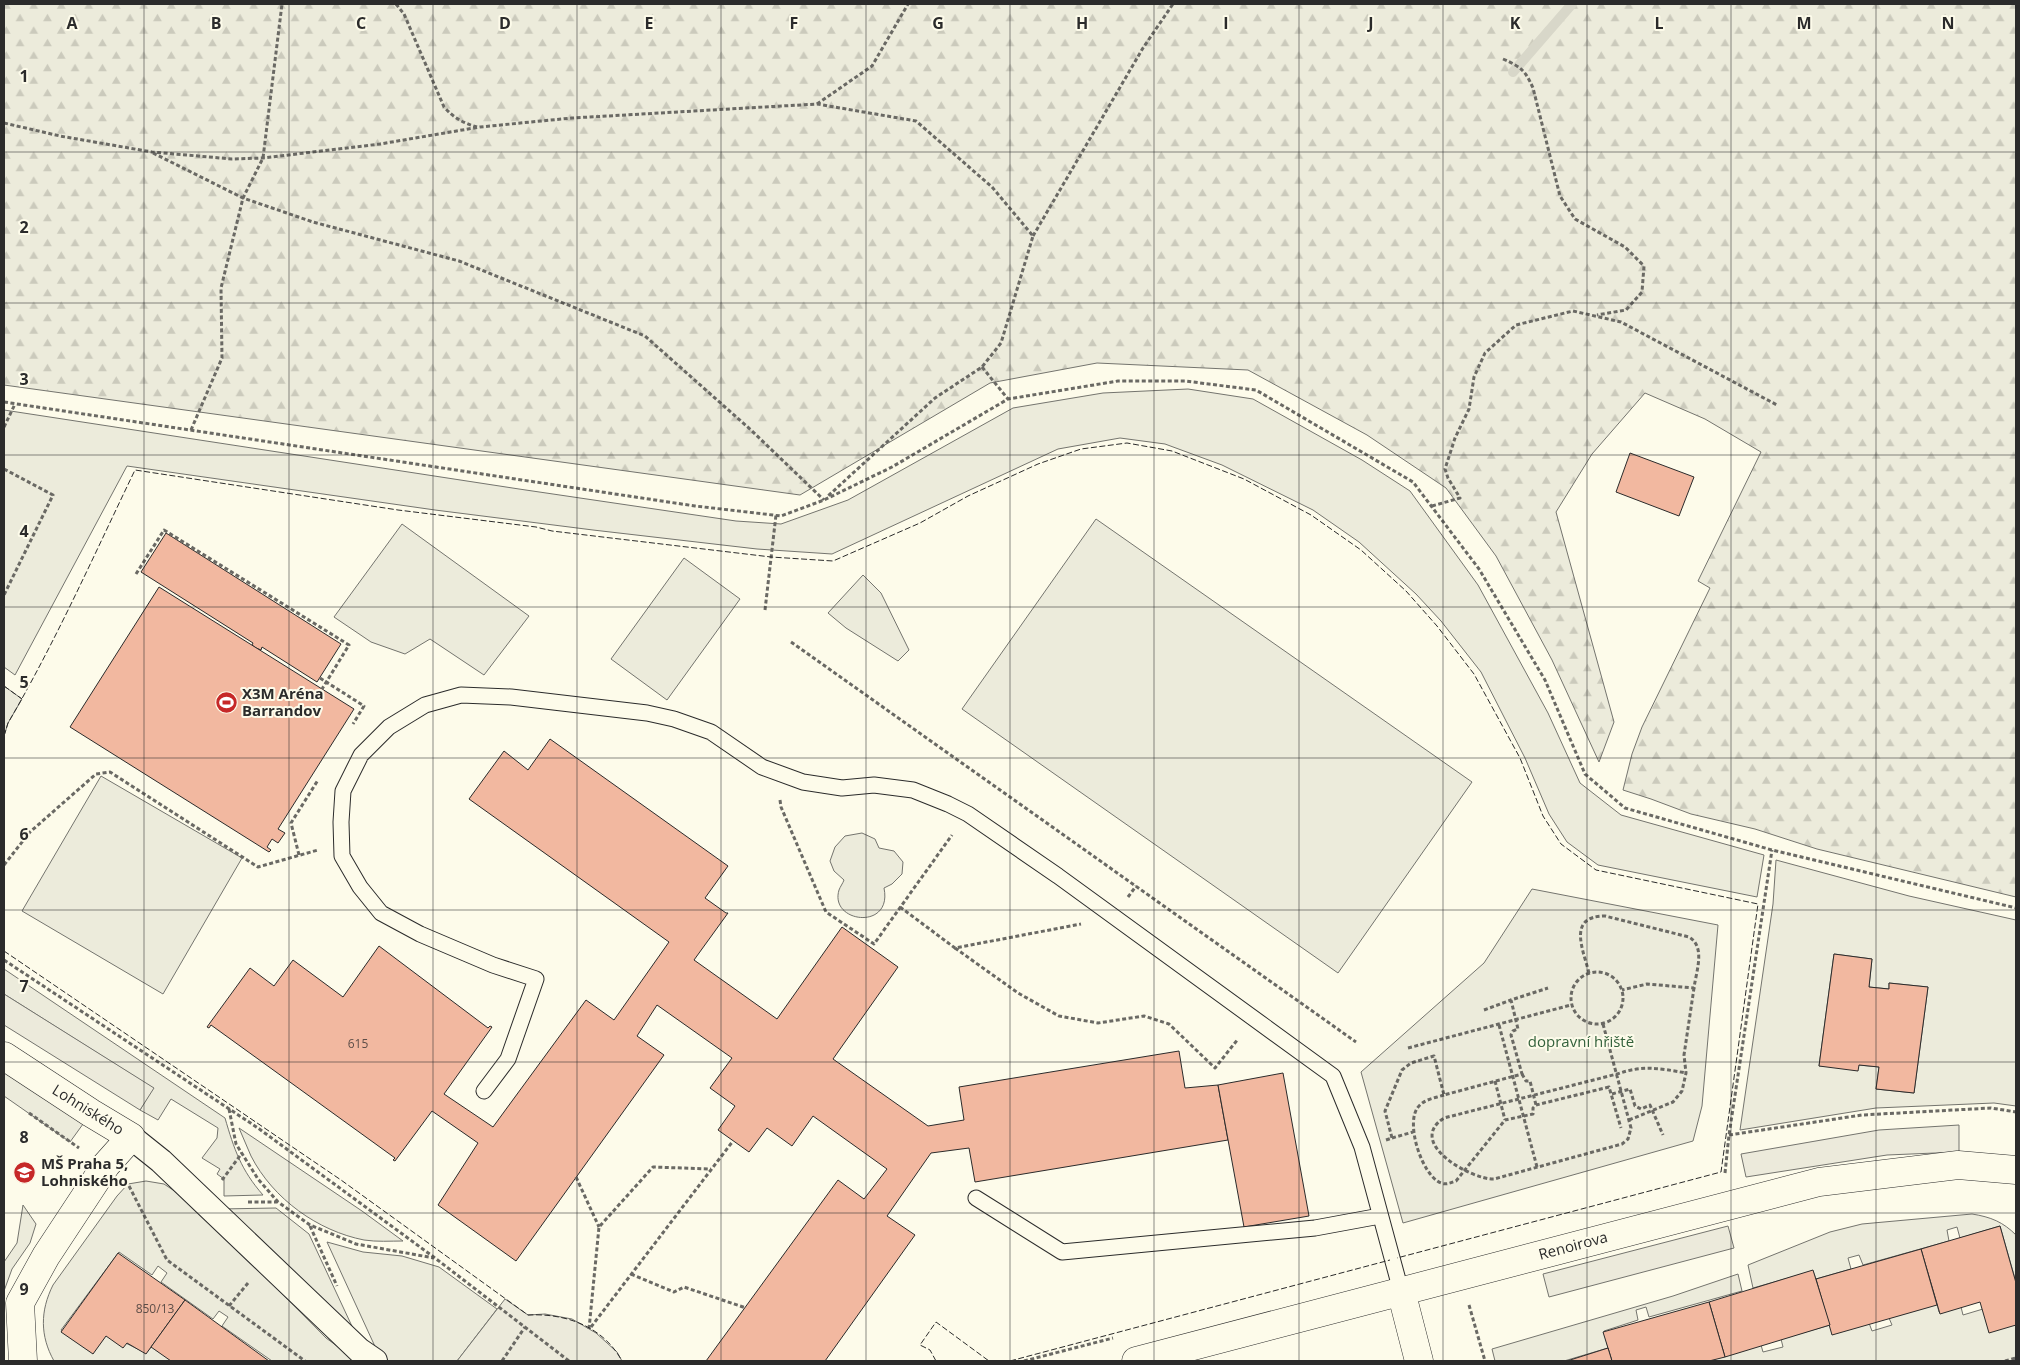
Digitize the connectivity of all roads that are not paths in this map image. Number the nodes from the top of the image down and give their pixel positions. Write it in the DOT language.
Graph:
graph roads {
  1 [pos="4,1056"];
  2 [pos="484,1091"];
  3 [pos="131,1137"];
  4 [pos="2016,1170"];
  5 [pos="976,1198"];
  6 [pos="1380,1216"];
  7 [pos="1401,1291"];
  8 [pos="23,1361"];
  9 [pos="375,1361"];
  10 [pos="1136,1361"];
  11 [pos="1419,1361"];
  1 -- 3 [label="street, Lohniského"];
  2 -- 6 [label="lane"];
  3 -- 8 [label="street, Lohniského"];
  3 -- 9 [label="street"];
  4 -- 7 [label="street, Renoirova"];
  5 -- 6 [label="lane"];
  6 -- 7 [label="lane"];
  7 -- 10 [label="street, Renoirova"];
  7 -- 11 [label="street"];
}
